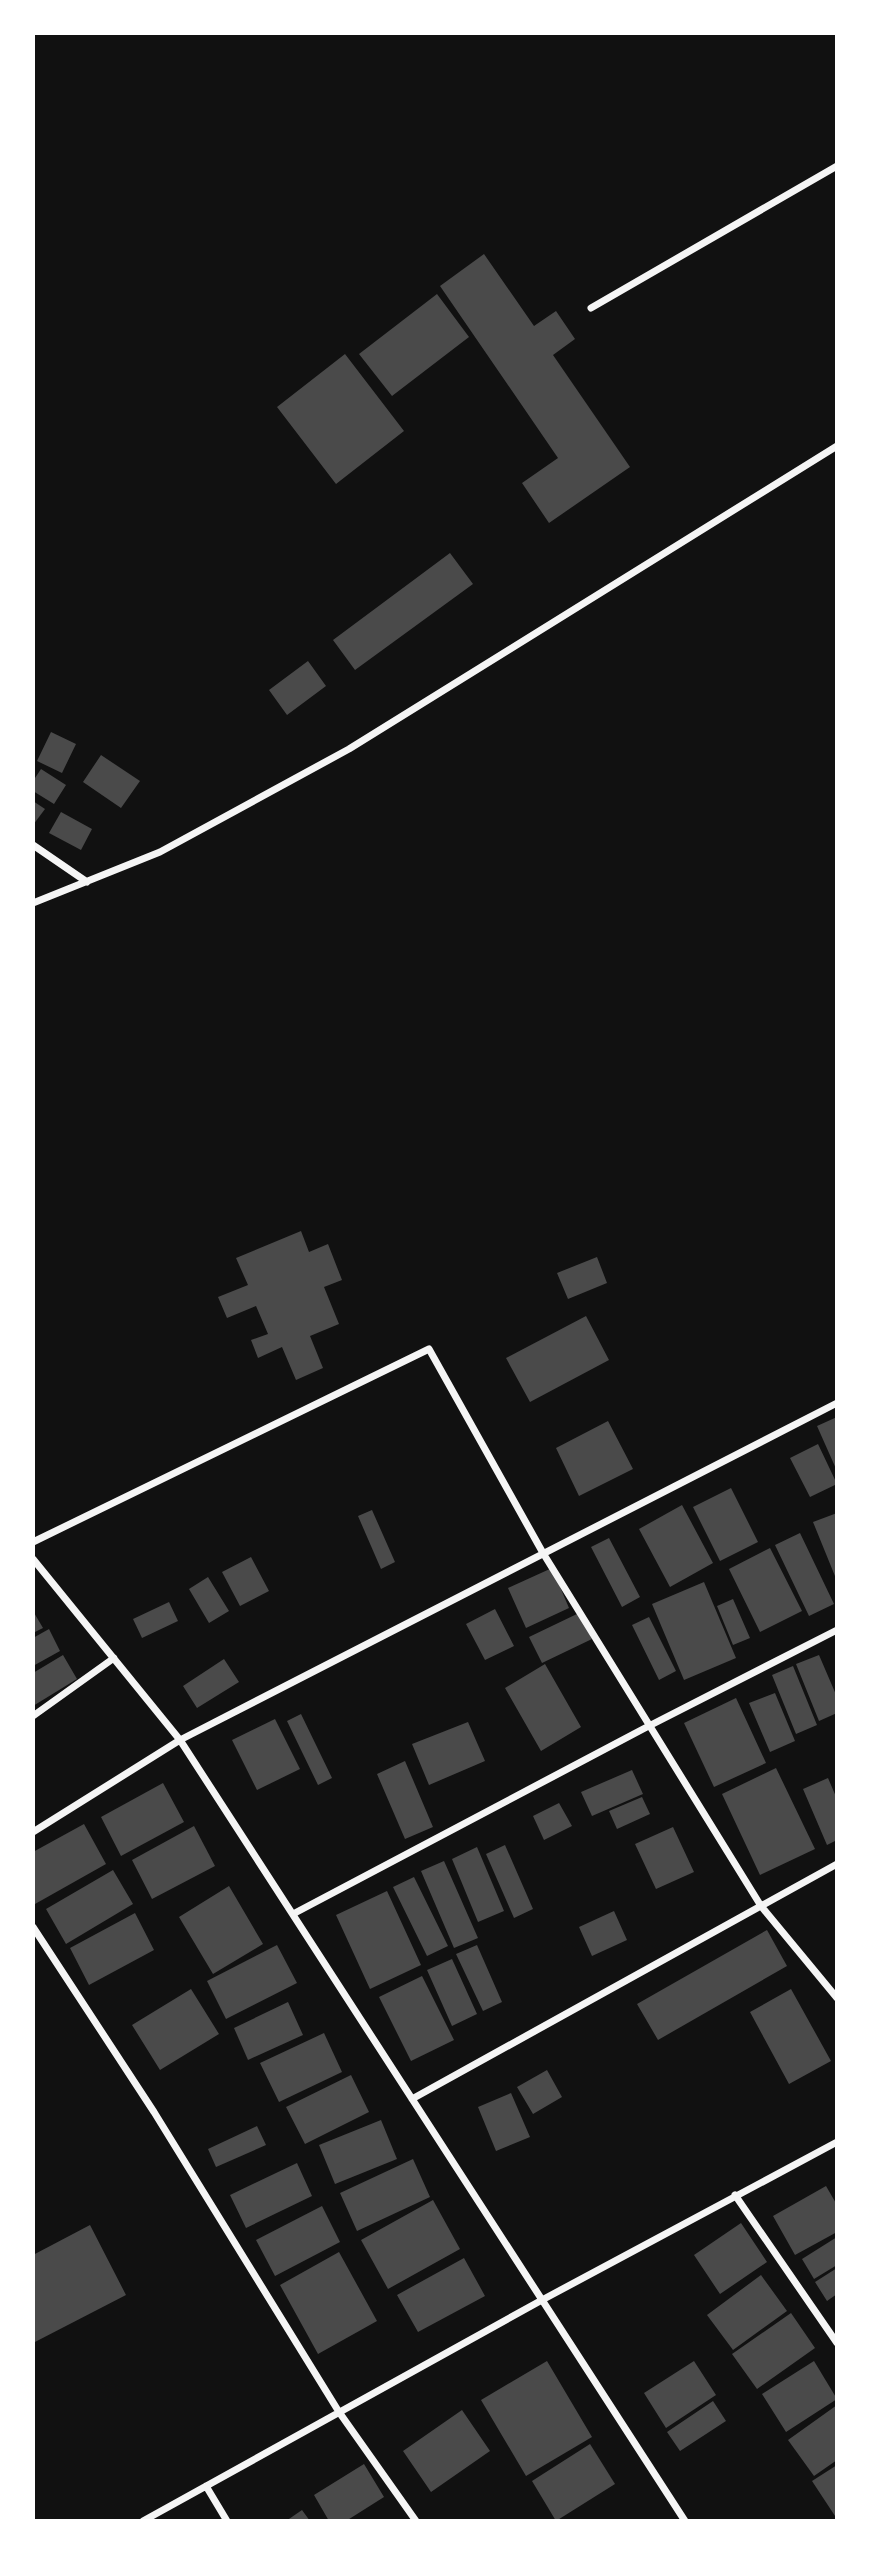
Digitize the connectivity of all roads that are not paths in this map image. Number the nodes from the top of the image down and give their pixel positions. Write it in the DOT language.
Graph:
graph roads {
  1 [pos="837,166"];
  2 [pos="591,308"];
  3 [pos="837,446"];
  4 [pos="33,845"];
  5 [pos="87,882"];
  6 [pos="33,902"];
  7 [pos="837,1403"];
  8 [pos="33,1542"];
  9 [pos="543,1553"];
  10 [pos="34,1563"];
  11 [pos="837,1630"];
  12 [pos="114,1658"];
  13 [pos="33,1716"];
  14 [pos="650,1726"];
  15 [pos="180,1740"];
  16 [pos="33,1832"];
  17 [pos="837,1864"];
  18 [pos="761,1906"];
  19 [pos="293,1914"];
  20 [pos="33,1927"];
  21 [pos="837,1998"];
  22 [pos="412,2099"];
  23 [pos="837,2142"];
  24 [pos="735,2195"];
  25 [pos="542,2300"];
  26 [pos="837,2343"];
  27 [pos="339,2412"];
  28 [pos="206,2486"];
  29 [pos="143,2521"];
  30 [pos="227,2521"];
  31 [pos="416,2521"];
  32 [pos="685,2521"];
  1 -- 2 [label="street"];
  3 -- 5 [label="street"];
  4 -- 5 [label="street"];
  5 -- 6 [label="street"];
  7 -- 9 [label="street"];
  8 -- 9 [label="street"];
  9 -- 14 [label="street"];
  9 -- 15 [label="street"];
  10 -- 12 [label="street"];
  11 -- 14 [label="street"];
  12 -- 13 [label="street"];
  12 -- 15 [label="street"];
  14 -- 18 [label="street"];
  14 -- 19 [label="street"];
  15 -- 16 [label="street"];
  15 -- 19 [label="street"];
  17 -- 18 [label="street"];
  18 -- 21 [label="street"];
  18 -- 22 [label="street"];
  19 -- 22 [label="street"];
  20 -- 27 [label="street"];
  22 -- 25 [label="street"];
  23 -- 24 [label="street"];
  24 -- 25 [label="street"];
  24 -- 26 [label="street"];
  25 -- 27 [label="street"];
  25 -- 32 [label="street"];
  27 -- 28 [label="street"];
  27 -- 31 [label="street"];
  28 -- 29 [label="street"];
  28 -- 30 [label="street"];
}
